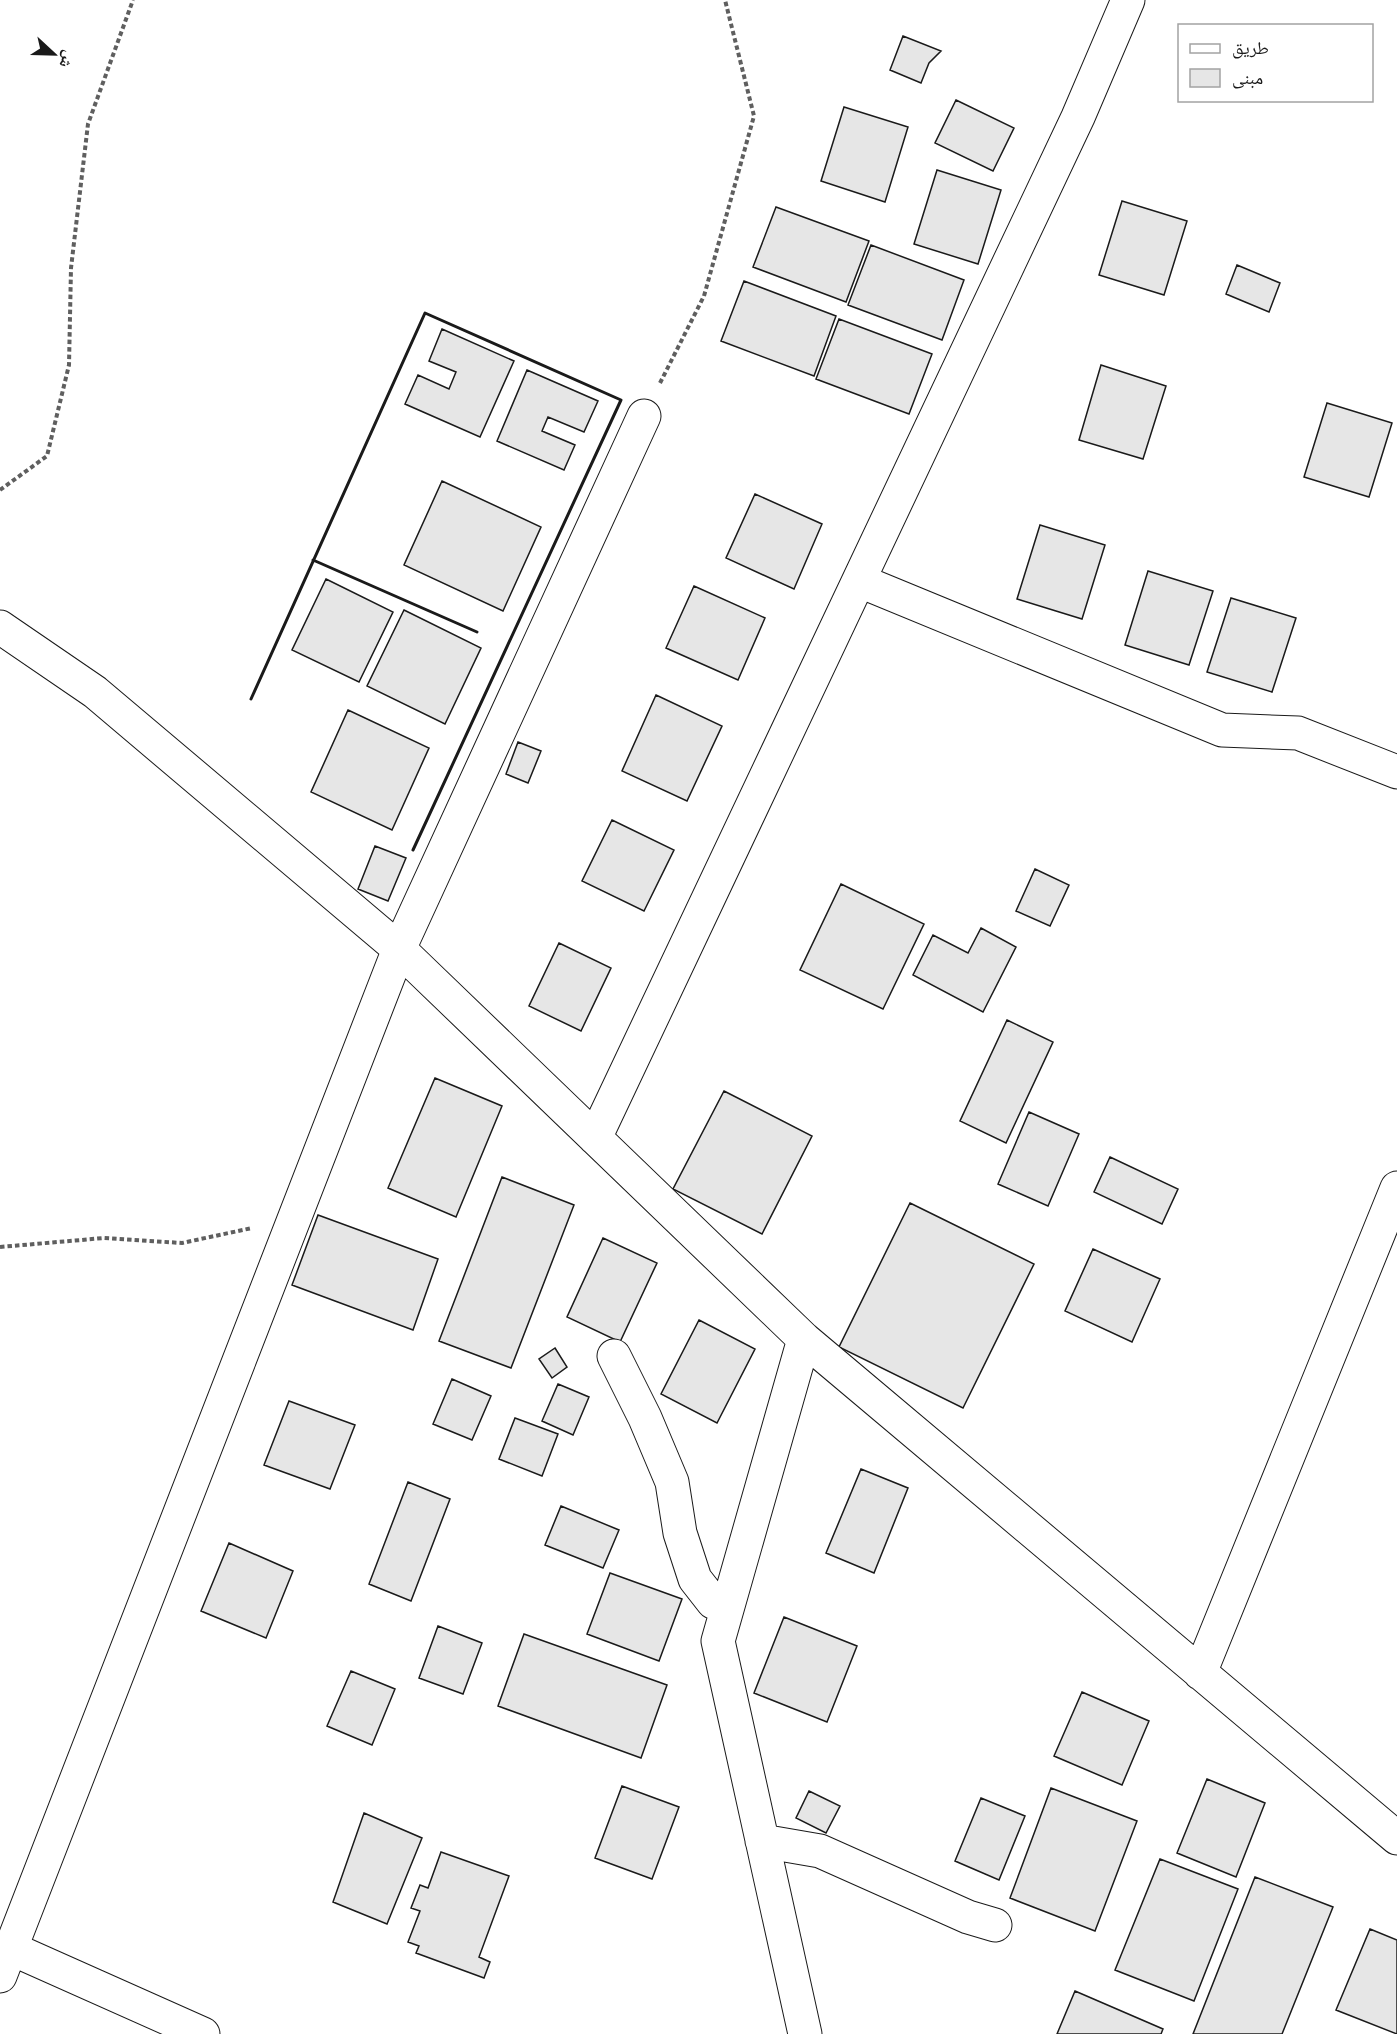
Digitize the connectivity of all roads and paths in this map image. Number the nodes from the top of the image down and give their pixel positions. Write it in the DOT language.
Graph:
graph roads {
  1 [pos="133,0"];
  2 [pos="725,0"];
  3 [pos="1128,0"];
  4 [pos="644,416"];
  5 [pos="0,490"];
  6 [pos="860,581"];
  7 [pos="0,627"];
  8 [pos="1397,772"];
  9 [pos="399,949"];
  10 [pos="595,1138"];
  11 [pos="1397,1188"];
  12 [pos="292,1223"];
  13 [pos="0,1247"];
  14 [pos="804,1340"];
  15 [pos="614,1356"];
  16 [pos="727,1609"];
  17 [pos="1200,1673"];
  18 [pos="1397,1838"];
  19 [pos="762,1841"];
  20 [pos="995,1924"];
  21 [pos="5,1962"];
  22 [pos="203,2034"];
  23 [pos="805,2034"];
  1 -- 5 [label="path"];
  2 -- 4 [label="path"];
  3 -- 6 [label="street"];
  4 -- 9 [label="street"];
  6 -- 8 [label="street"];
  6 -- 10 [label="street"];
  7 -- 9 [label="street"];
  9 -- 10 [label="street"];
  9 -- 12 [label="street"];
  10 -- 14 [label="street"];
  11 -- 17 [label="street"];
  12 -- 13 [label="path"];
  12 -- 21 [label="street"];
  14 -- 16 [label="street"];
  14 -- 17 [label="street"];
  15 -- 16 [label="street"];
  16 -- 19 [label="street"];
  17 -- 18 [label="street"];
  19 -- 20 [label="street"];
  19 -- 23 [label="street"];
  21 -- 22 [label="street"];
}
